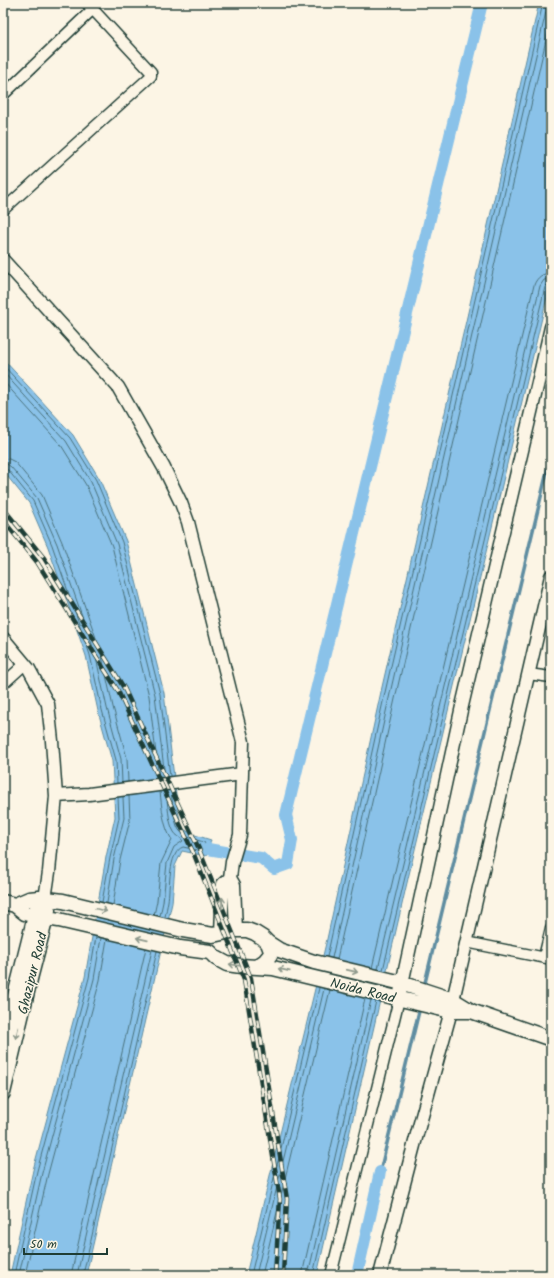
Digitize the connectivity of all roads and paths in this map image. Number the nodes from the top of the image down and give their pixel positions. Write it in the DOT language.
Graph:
graph roads {
  1 [pos="90,6"];
  2 [pos="3,95"];
  3 [pos="3,210"];
  4 [pos="3,260"];
  5 [pos="551,327"];
  6 [pos="551,578"];
  7 [pos="3,638"];
  8 [pos="25,664"];
  9 [pos="528,674"];
  10 [pos="551,677"];
  11 [pos="3,683"];
  12 [pos="242,774"];
  13 [pos="56,796"];
  14 [pos="230,878"];
  15 [pos="49,899"];
  16 [pos="9,903"];
  17 [pos="47,918"];
  18 [pos="551,928"];
  19 [pos="236,930"];
  20 [pos="217,934"];
  21 [pos="466,942"];
  22 [pos="268,943"];
  23 [pos="210,952"];
  24 [pos="548,958"];
  25 [pos="256,967"];
  26 [pos="401,983"];
  27 [pos="395,998"];
  28 [pos="446,1004"];
  29 [pos="551,1039"];
  30 [pos="3,1044"];
  31 [pos="3,1093"];
  32 [pos="331,1275"];
  33 [pos="380,1275"];
  1 -- 2 [label="street"];
  1 -- 3 [label="street"];
  4 -- 12 [label="street"];
  5 -- 26 [label="street"];
  6 -- 9 [label="street"];
  7 -- 8 [label="street"];
  8 -- 11 [label="street"];
  8 -- 13 [label="street"];
  9 -- 10 [label="street"];
  9 -- 21 [label="street"];
  12 -- 13 [label="street"];
  12 -- 14 [label="street"];
  13 -- 15 [label="street"];
  14 -- 19 [label="street"];
  20 -- 14 [label="street, one-way"];
  15 -- 16 [label="main road"];
  15 -- 17 [label="main road, Ghazipur Road"];
  15 -- 20 [label="main road, one-way"];
  16 -- 17 [label="main road"];
  23 -- 17 [label="main road, one-way"];
  17 -- 30 [label="main road, Ghazipur Road"];
  17 -- 31 [label="main road, Ghazipur Road, one-way"];
  18 -- 24 [label="street"];
  19 -- 20 [label="main road"];
  19 -- 22 [label="main road"];
  20 -- 23 [label="main road"];
  21 -- 24 [label="street"];
  21 -- 28 [label="street"];
  22 -- 25 [label="main road"];
  22 -- 26 [label="main road, Noida Road, one-way"];
  25 -- 23 [label="main road, one-way"];
  27 -- 25 [label="main road, Noida Road, one-way"];
  26 -- 27 [label="street"];
  26 -- 28 [label="main road, Noida Road"];
  27 -- 28 [label="main road, Noida Road"];
  27 -- 32 [label="street"];
  28 -- 29 [label="main road, Noida Road"];
  28 -- 33 [label="street"];
}
